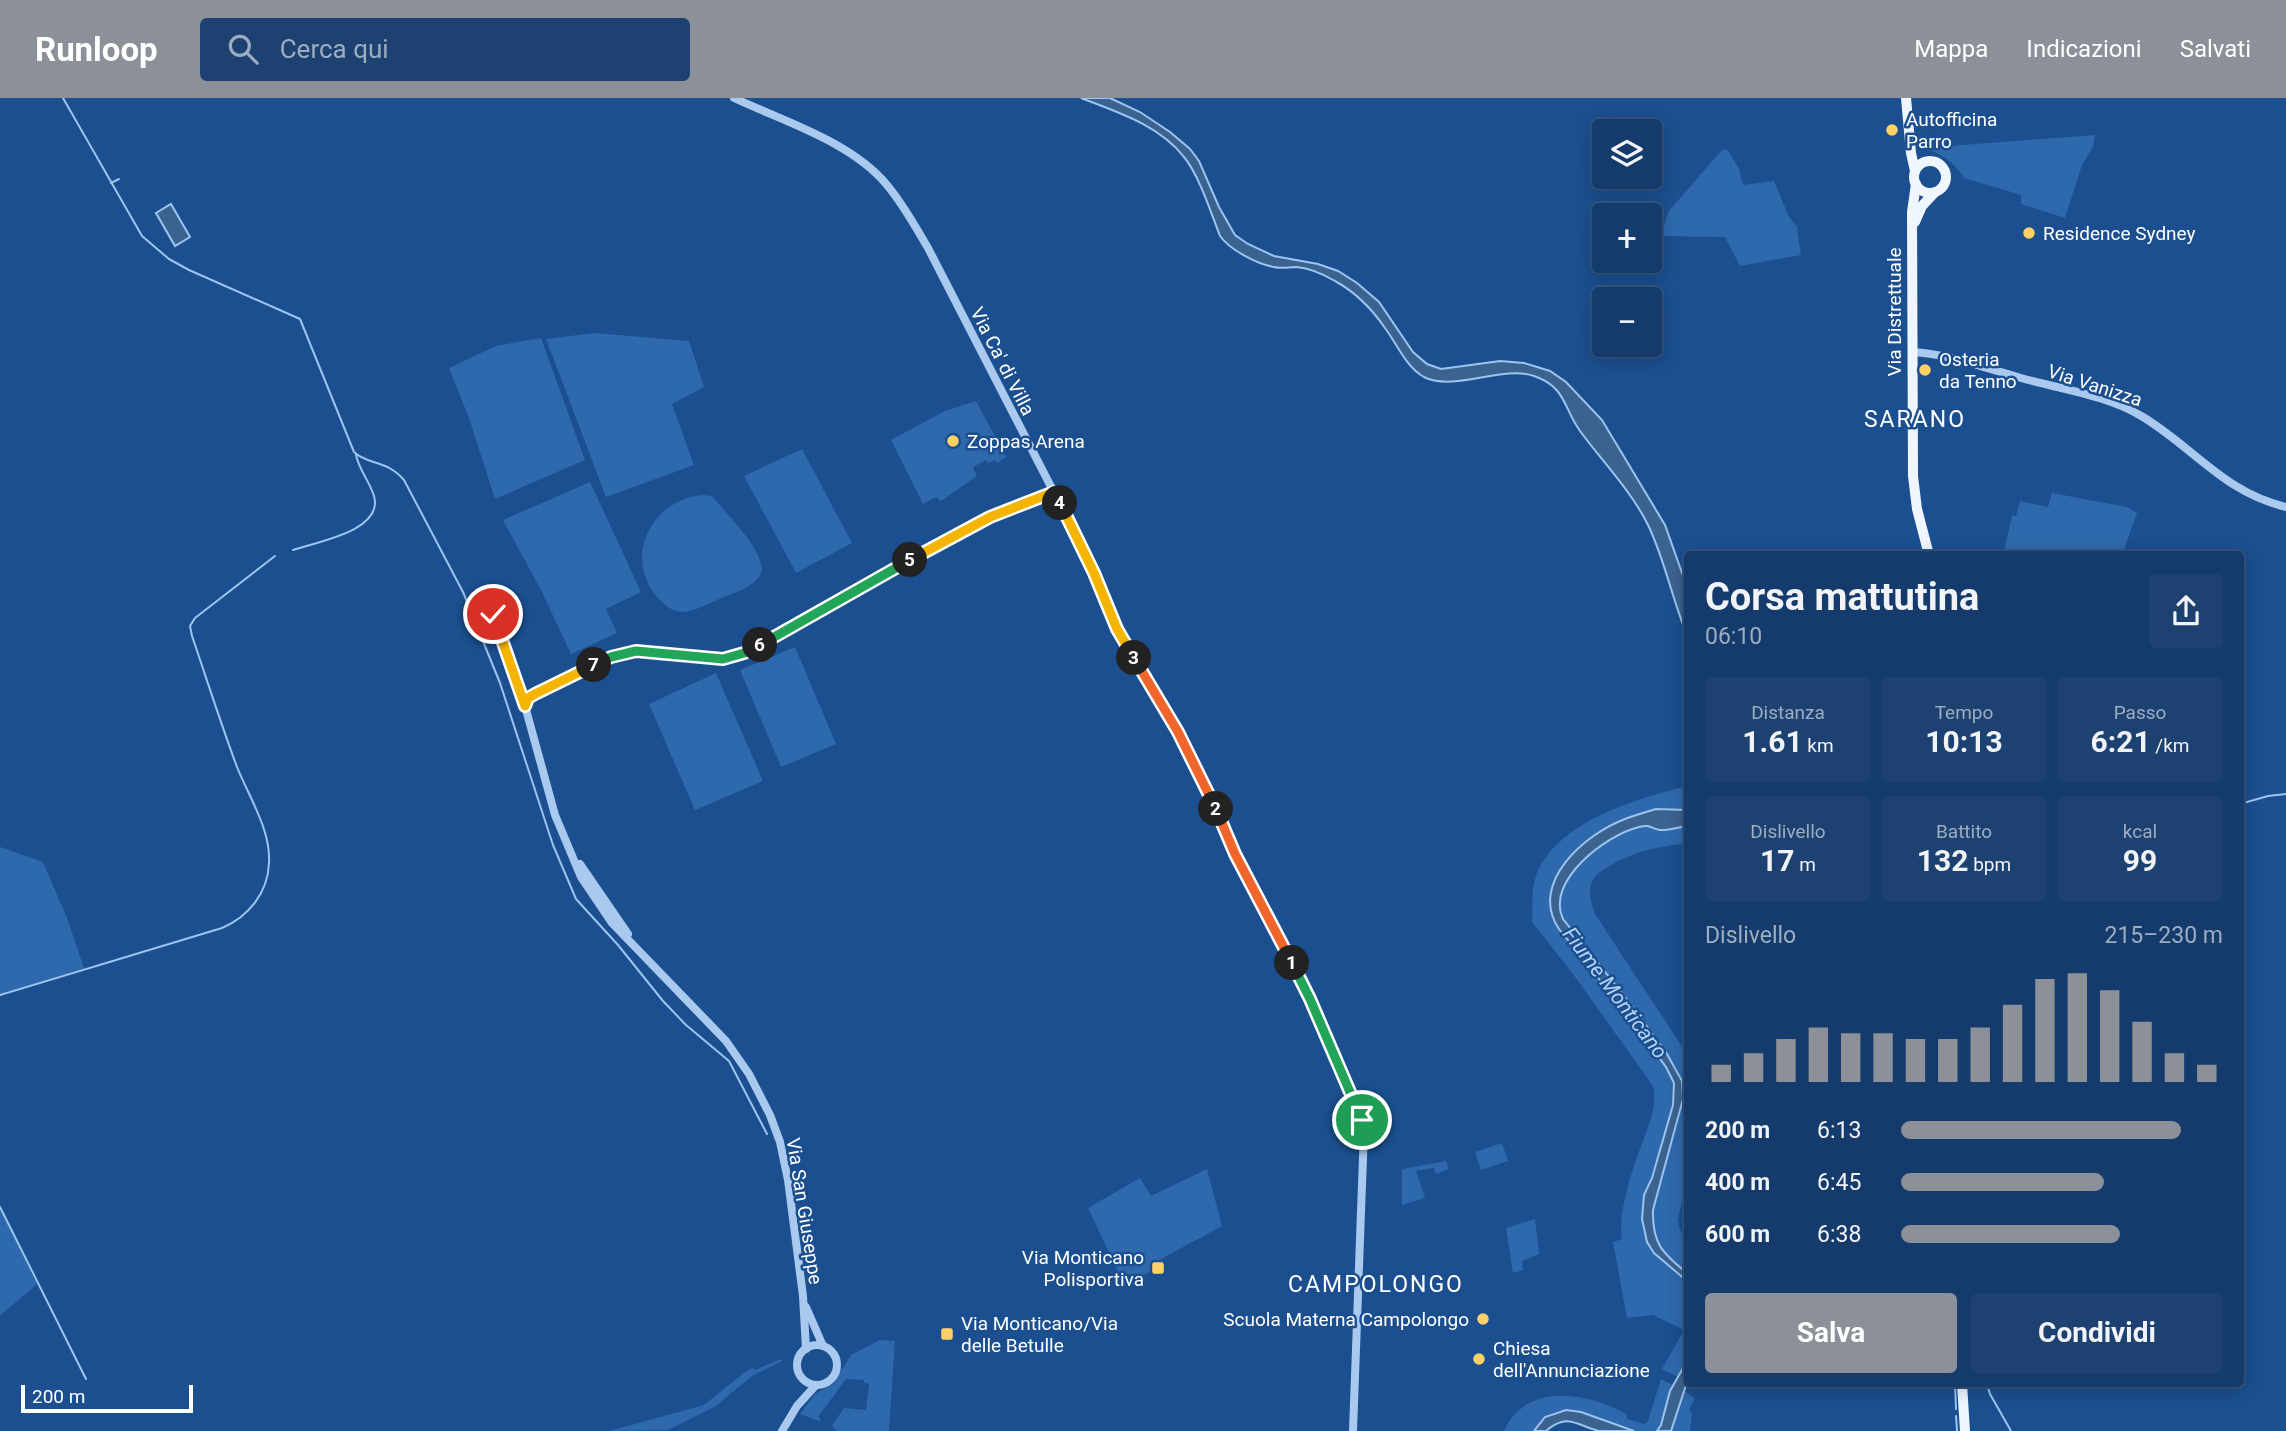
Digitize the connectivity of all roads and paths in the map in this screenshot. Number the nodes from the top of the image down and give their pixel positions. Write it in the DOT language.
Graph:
graph roads {
  1 [pos="734,98"];
  2 [pos="1906,98"];
  3 [pos="1910,135"];
  4 [pos="1926,161"];
  5 [pos="1915,171"];
  6 [pos="1916,184"];
  7 [pos="1935,192"];
  8 [pos="1911,236"];
  9 [pos="1912,352"];
  10 [pos="1054,492"];
  11 [pos="2286,507"];
  12 [pos="1928,551"];
  13 [pos="493,614"];
  14 [pos="525,706"];
  15 [pos="803,1296"];
  16 [pos="805,1326"];
  17 [pos="817,1334"];
  18 [pos="823,1346"];
  19 [pos="806,1349"];
  20 [pos="803,1380"];
  21 [pos="816,1385"];
  22 [pos="1962,1387"];
  23 [pos="797,1406"];
  24 [pos="782,1431"];
  25 [pos="1353,1431"];
  26 [pos="1965,1431"];
  1 -- 10 [label="street, Via Ca' di Villa"];
  2 -- 3 [label="main road"];
  3 -- 4 [label="main road"];
  3 -- 5 [label="main road"];
  4 -- 5 [label="main road"];
  4 -- 7 [label="main road"];
  5 -- 6 [label="main road"];
  6 -- 7 [label="main road"];
  6 -- 8 [label="main road, Via Distrettuale"];
  7 -- 8 [label="main road"];
  8 -- 9 [label="main road, Via Distrettuale"];
  9 -- 11 [label="street, Via Vanizza"];
  9 -- 12 [label="main road, Via Distrettuale"];
  10 -- 14 [label="street"];
  10 -- 25 [label="street, Via Ca' di Villa"];
  13 -- 14 [label="street, Via San Giuseppe"];
  14 -- 15 [label="street, Via San Giuseppe"];
  15 -- 16 [label="street, Via San Giuseppe"];
  15 -- 17 [label="street, Via San Giuseppe"];
  16 -- 17 [label="street"];
  16 -- 19 [label="street, Via San Giuseppe"];
  17 -- 18 [label="street, Via San Giuseppe"];
  18 -- 19 [label="street"];
  18 -- 21 [label="street"];
  19 -- 20 [label="street"];
  20 -- 21 [label="street"];
  20 -- 23 [label="street"];
  21 -- 23 [label="street"];
  22 -- 26 [label="main road"];
  23 -- 24 [label="street"];
}
